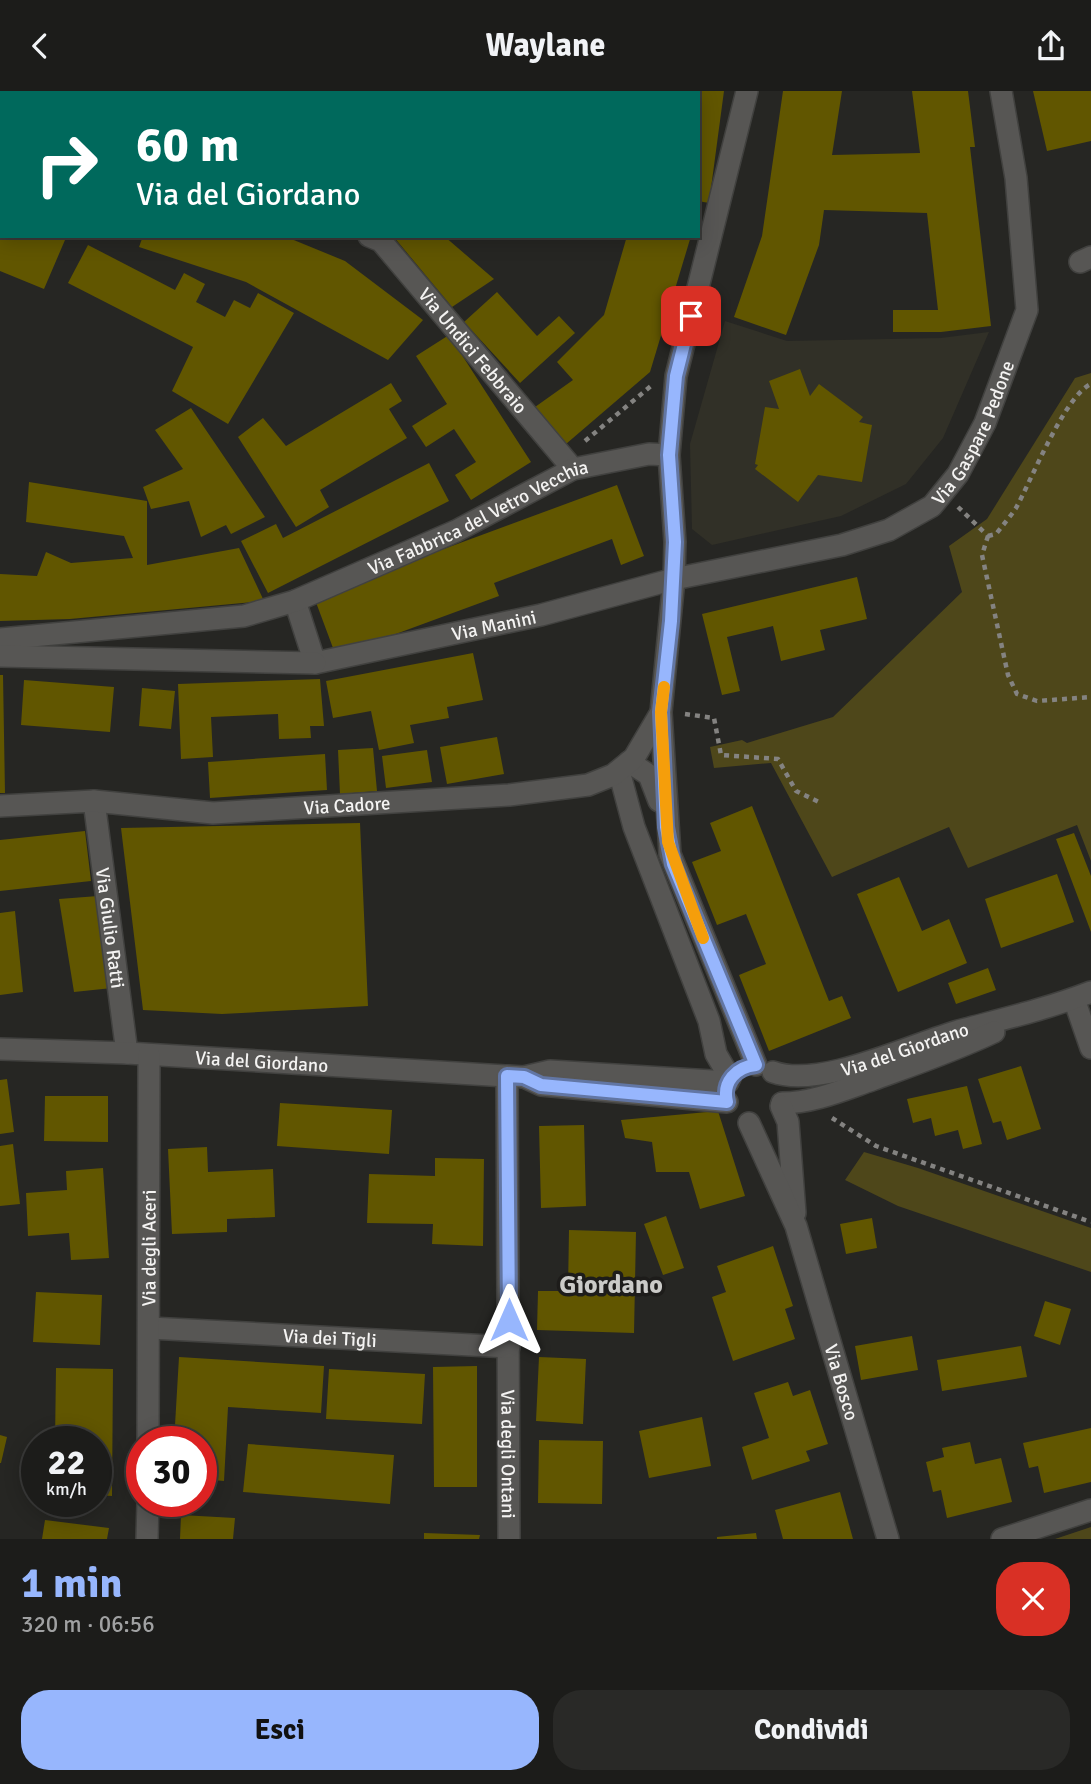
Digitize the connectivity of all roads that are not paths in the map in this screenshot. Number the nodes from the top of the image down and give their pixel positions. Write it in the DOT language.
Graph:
graph roads {
  1 [pos="747,91"];
  2 [pos="1001,91"];
  3 [pos="374,238"];
  4 [pos="669,455"];
  5 [pos="568,464"];
  6 [pos="674,579"];
  7 [pos="295,601"];
  8 [pos="0,639"];
  9 [pos="0,656"];
  10 [pos="315,663"];
  11 [pos="669,712"];
  12 [pos="624,766"];
  13 [pos="94,801"];
  14 [pos="0,806"];
  15 [pos="666,827"];
  16 [pos="1083,996"];
  17 [pos="1037,1011"];
  18 [pos="1091,1048"];
  19 [pos="0,1049"];
  20 [pos="138,1054"];
  21 [pos="764,1069"];
  22 [pos="516,1076"];
  23 [pos="728,1087"];
  24 [pos="781,1104"];
  25 [pos="749,1123"];
  26 [pos="796,1226"];
  27 [pos="150,1328"];
  28 [pos="509,1347"];
  29 [pos="148,1426"];
  30 [pos="1091,1510"];
  31 [pos="148,1517"];
  32 [pos="147,1539"];
  33 [pos="509,1539"];
  34 [pos="888,1539"];
  35 [pos="1002,1539"];
  1 -- 4 [label="street"];
  2 -- 6 [label="street, Via Gaspare Pedone"];
  3 -- 5 [label="street, Via Undici Febbraio"];
  4 -- 5 [label="street, Via Fabbrica del Vetro Vecchia"];
  4 -- 6 [label="street"];
  5 -- 7 [label="street, Via Fabbrica del Vetro Vecchia"];
  6 -- 10 [label="street, Via Manini"];
  6 -- 11 [label="street"];
  7 -- 8 [label="street"];
  7 -- 10 [label="street"];
  9 -- 10 [label="street, Via Manini"];
  11 -- 12 [label="street, Via Cadore"];
  11 -- 15 [label="street"];
  12 -- 13 [label="street, Via Cadore"];
  12 -- 15 [label="street"];
  12 -- 23 [label="street"];
  13 -- 14 [label="street, Via Cadore"];
  13 -- 20 [label="street, Via Giulio Ratti"];
  15 -- 21 [label="street"];
  16 -- 17 [label="street, Via del Giordano"];
  16 -- 18 [label="street"];
  17 -- 21 [label="street, Via del Giordano"];
  17 -- 24 [label="street, Via del Giordano"];
  19 -- 20 [label="street, Via del Giordano"];
  20 -- 22 [label="street, Via del Giordano"];
  20 -- 27 [label="street, Via degli Aceri"];
  21 -- 23 [label="street"];
  21 -- 24 [label="street"];
  22 -- 23 [label="street, Via del Giordano"];
  22 -- 28 [label="street, Via degli Ontani"];
  23 -- 25 [label="street"];
  24 -- 25 [label="street, Via del Giordano"];
  24 -- 26 [label="street, Via Bosco"];
  25 -- 26 [label="street, Via Bosco"];
  26 -- 34 [label="street, Via Bosco"];
  27 -- 28 [label="street, Via dei Tigli"];
  27 -- 29 [label="street, Via degli Aceri"];
  28 -- 33 [label="street, Via degli Ontani"];
  30 -- 35 [label="street"];
  31 -- 32 [label="street"];
}
